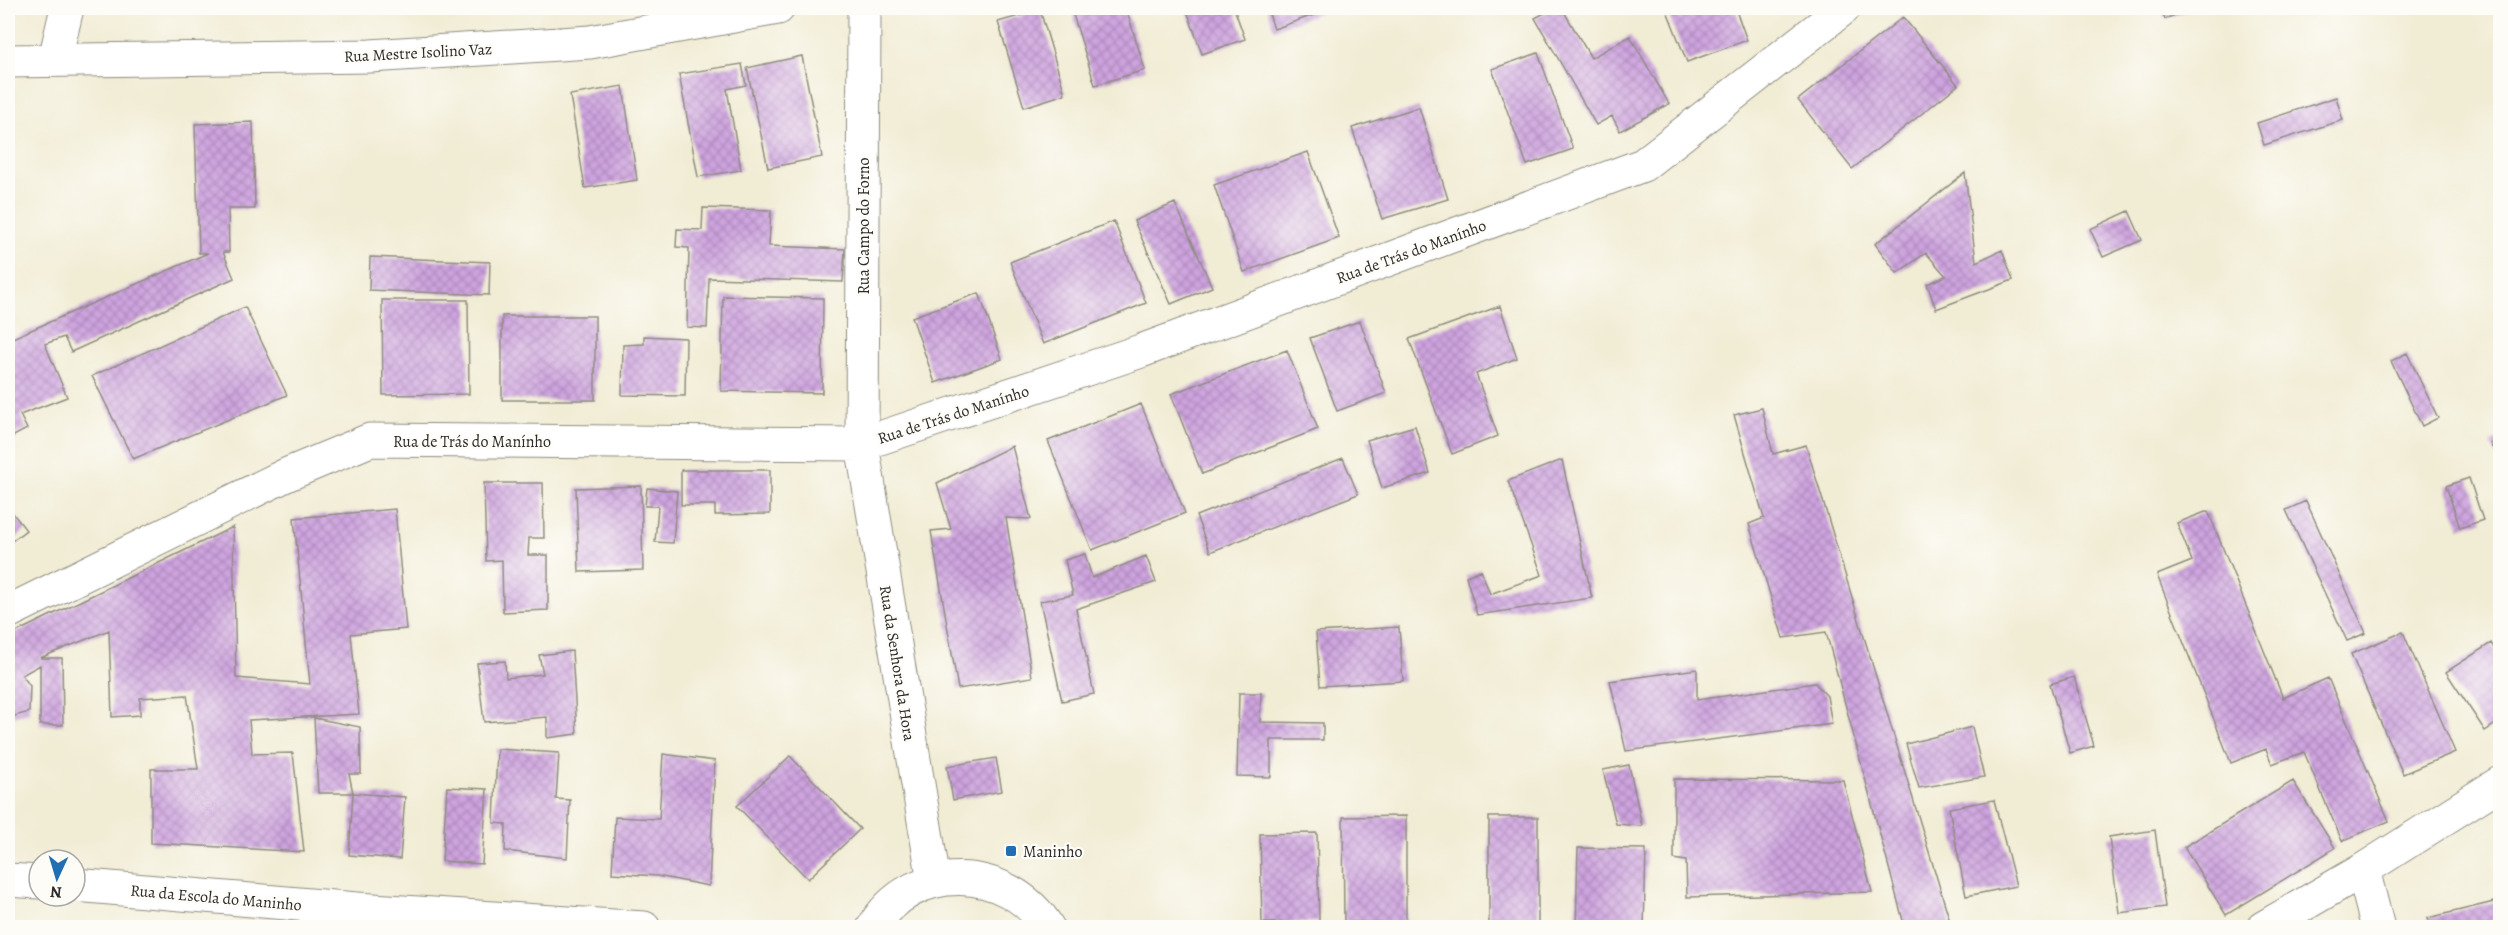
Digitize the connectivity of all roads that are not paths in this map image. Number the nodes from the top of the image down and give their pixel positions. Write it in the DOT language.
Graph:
graph roads {
  1 [pos="67,8"];
  2 [pos="778,8"];
  3 [pos="864,8"];
  4 [pos="1844,8"];
  5 [pos="55,59"];
  6 [pos="8,61"];
  7 [pos="862,444"];
  8 [pos="8,612"];
  9 [pos="2500,783"];
  10 [pos="2363,870"];
  11 [pos="8,880"];
  12 [pos="27,881"];
  13 [pos="934,881"];
  14 [pos="87,886"];
  15 [pos="359,918"];
  16 [pos="644,927"];
  17 [pos="873,927"];
  18 [pos="1048,927"];
  19 [pos="2263,927"];
  20 [pos="2378,927"];
  1 -- 5 [label="street"];
  2 -- 5 [label="street, Rua Mestre Isolino Vaz"];
  3 -- 7 [label="street, Rua Campo do Forno"];
  4 -- 7 [label="street, Rua de Trás do Manínho"];
  5 -- 6 [label="street, Rua Mestre Isolino Vaz"];
  7 -- 8 [label="street, Rua de Trás do Manínho"];
  7 -- 13 [label="street, Rua da Senhora da Hora"];
  9 -- 10 [label="street"];
  10 -- 19 [label="street"];
  10 -- 20 [label="street"];
  11 -- 12 [label="street"];
  13 -- 17 [label="street"];
  13 -- 18 [label="street"];
  14 -- 15 [label="street, Rua da Escola do Maninho"];
  15 -- 16 [label="street, Rua da Escola do Maninho"];
}
